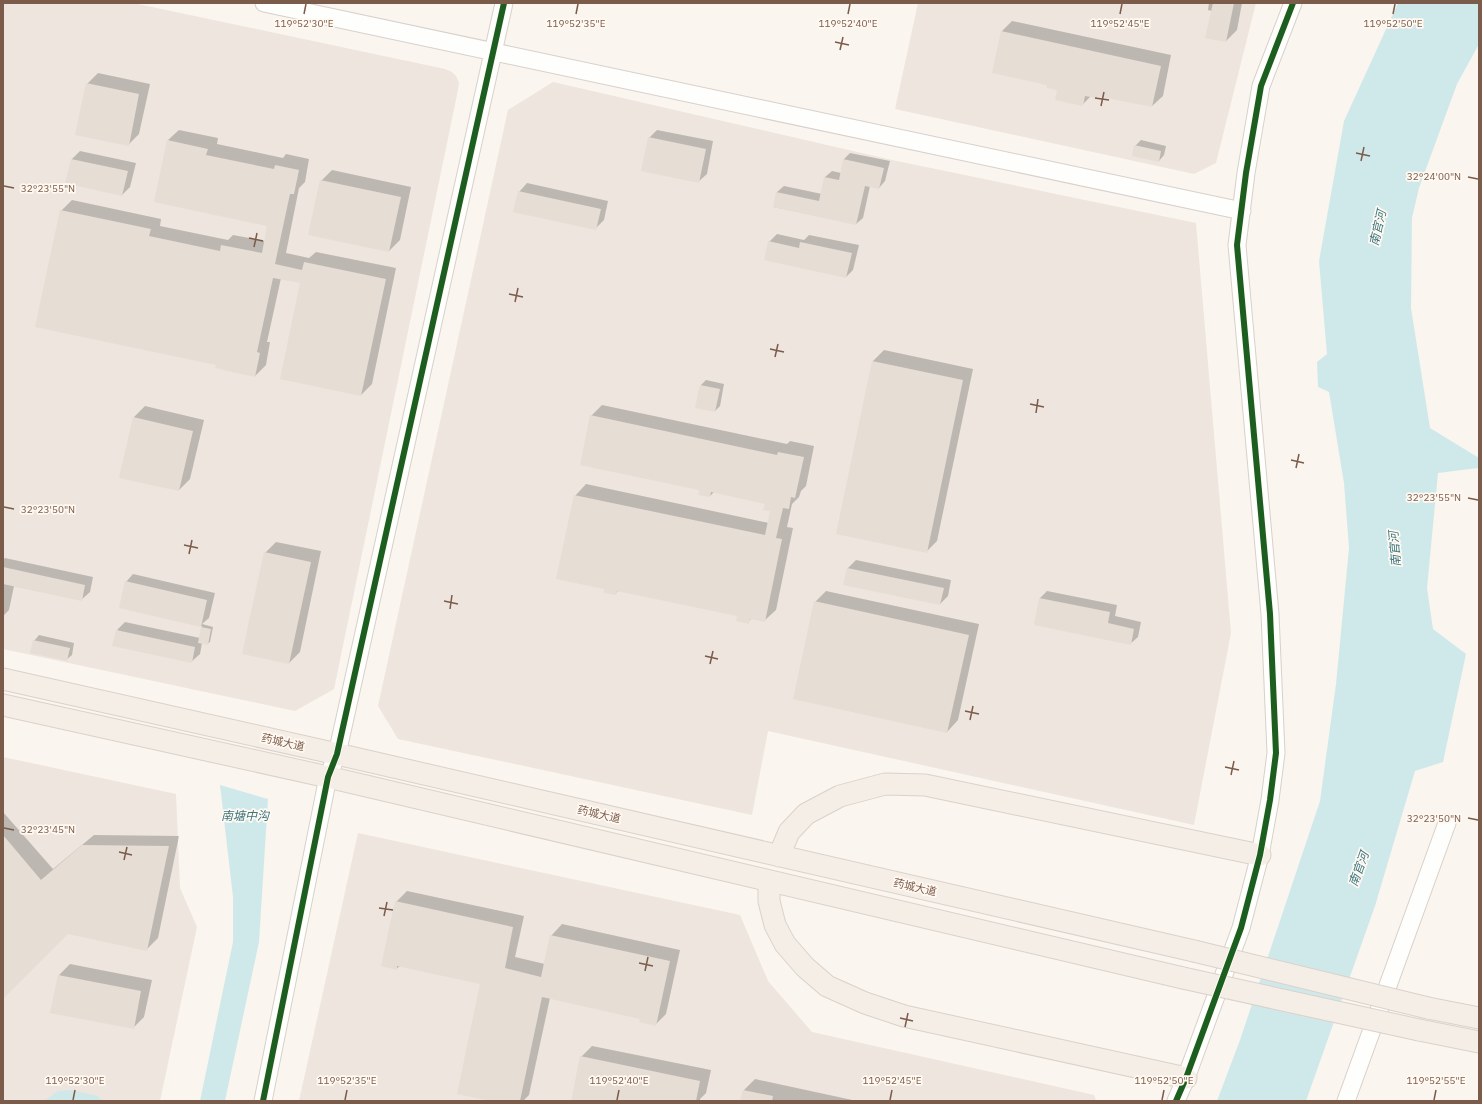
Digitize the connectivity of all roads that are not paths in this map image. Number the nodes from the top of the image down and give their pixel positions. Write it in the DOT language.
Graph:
graph roads {
  1 [pos="264,3"];
  2 [pos="504,3"];
  3 [pos="1293,3"];
  4 [pos="494,51"];
  5 [pos="1242,211"];
  6 [pos="3,679"];
  7 [pos="3,705"];
  8 [pos="338,754"];
  9 [pos="328,777"];
  10 [pos="1447,823"];
  11 [pos="1260,854"];
  12 [pos="779,856"];
  13 [pos="769,881"];
  14 [pos="1479,1018"];
  15 [pos="1479,1042"];
  16 [pos="1186,1078"];
  17 [pos="264,1101"];
  18 [pos="1176,1101"];
  19 [pos="1346,1101"];
  1 -- 4 [label="street"];
  2 -- 4 [label="street"];
  3 -- 5 [label="street"];
  4 -- 5 [label="street"];
  4 -- 8 [label="street"];
  5 -- 11 [label="street"];
  6 -- 8 [label="main road, 药城大道"];
  7 -- 9 [label="main road"];
  8 -- 9 [label="street"];
  8 -- 12 [label="main road, 药城大道"];
  9 -- 13 [label="main road"];
  9 -- 17 [label="street"];
  10 -- 19 [label="street"];
  11 -- 12 [label="main road"];
  11 -- 16 [label="street"];
  12 -- 14 [label="main road, 药城大道, bridge"];
  13 -- 15 [label="main road, bridge"];
  13 -- 16 [label="main road"];
  16 -- 18 [label="street"];
}
